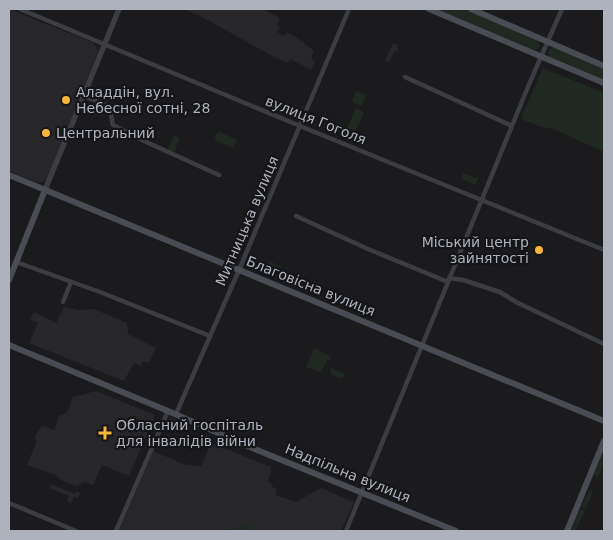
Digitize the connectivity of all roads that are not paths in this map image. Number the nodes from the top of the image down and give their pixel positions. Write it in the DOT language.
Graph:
graph roads {
  1 [pos="20,9"];
  2 [pos="119,9"];
  3 [pos="349,9"];
  4 [pos="429,9"];
  5 [pos="472,9"];
  6 [pos="562,9"];
  7 [pos="547,42"];
  8 [pos="104,43"];
  9 [pos="541,56"];
  10 [pos="604,66"];
  11 [pos="405,77"];
  12 [pos="604,83"];
  13 [pos="83,96"];
  14 [pos="300,126"];
  15 [pos="512,126"];
  16 [pos="9,175"];
  17 [pos="219,175"];
  18 [pos="45,190"];
  19 [pos="482,200"];
  20 [pos="296,216"];
  21 [pos="604,250"];
  22 [pos="16,262"];
  23 [pos="239,270"];
  24 [pos="9,280"];
  25 [pos="448,280"];
  26 [pos="71,282"];
  27 [pos="63,302"];
  28 [pos="210,336"];
  29 [pos="604,344"];
  30 [pos="9,345"];
  31 [pos="421,345"];
  32 [pos="168,411"];
  33 [pos="176,414"];
  34 [pos="604,421"];
  35 [pos="604,441"];
  36 [pos="361,492"];
  37 [pos="9,503"];
  38 [pos="76,531"];
  39 [pos="116,531"];
  40 [pos="346,531"];
  41 [pos="456,531"];
  42 [pos="568,531"];
  1 -- 8 [label="street, вулиця Гоголя"];
  2 -- 8 [label="street"];
  3 -- 14 [label="street, Митницька вулиця"];
  4 -- 9 [label="main road"];
  5 -- 7 [label="main road"];
  6 -- 7 [label="street"];
  7 -- 9 [label="street"];
  7 -- 10 [label="main road"];
  8 -- 13 [label="street"];
  8 -- 14 [label="street, вулиця Гоголя"];
  9 -- 12 [label="main road"];
  9 -- 15 [label="street"];
  11 -- 15 [label="street"];
  13 -- 17 [label="street"];
  13 -- 18 [label="street"];
  14 -- 19 [label="street, вулиця Гоголя"];
  14 -- 23 [label="street, Митницька вулиця"];
  15 -- 19 [label="street"];
  16 -- 18 [label="main road, Благовісна вулиця"];
  18 -- 22 [label="main road"];
  18 -- 23 [label="main road, Благовісна вулиця"];
  19 -- 21 [label="street, вулиця Гоголя"];
  19 -- 25 [label="street"];
  20 -- 25 [label="street"];
  22 -- 24 [label="main road"];
  22 -- 26 [label="street"];
  23 -- 28 [label="street, Митницька вулиця"];
  23 -- 31 [label="main road, Благовісна вулиця"];
  25 -- 29 [label="street"];
  25 -- 31 [label="street"];
  26 -- 27 [label="street"];
  26 -- 28 [label="street"];
  28 -- 33 [label="street, Митницька вулиця"];
  30 -- 32 [label="main road, Надпільна вулиця"];
  31 -- 34 [label="main road, Благовісна вулиця"];
  31 -- 36 [label="street"];
  32 -- 33 [label="main road, Надпільна вулиця"];
  32 -- 39 [label="street"];
  33 -- 36 [label="main road, Надпільна вулиця"];
  35 -- 42 [label="main road"];
  36 -- 40 [label="street"];
  36 -- 41 [label="main road, Надпільна вулиця"];
  37 -- 38 [label="street"];
}
